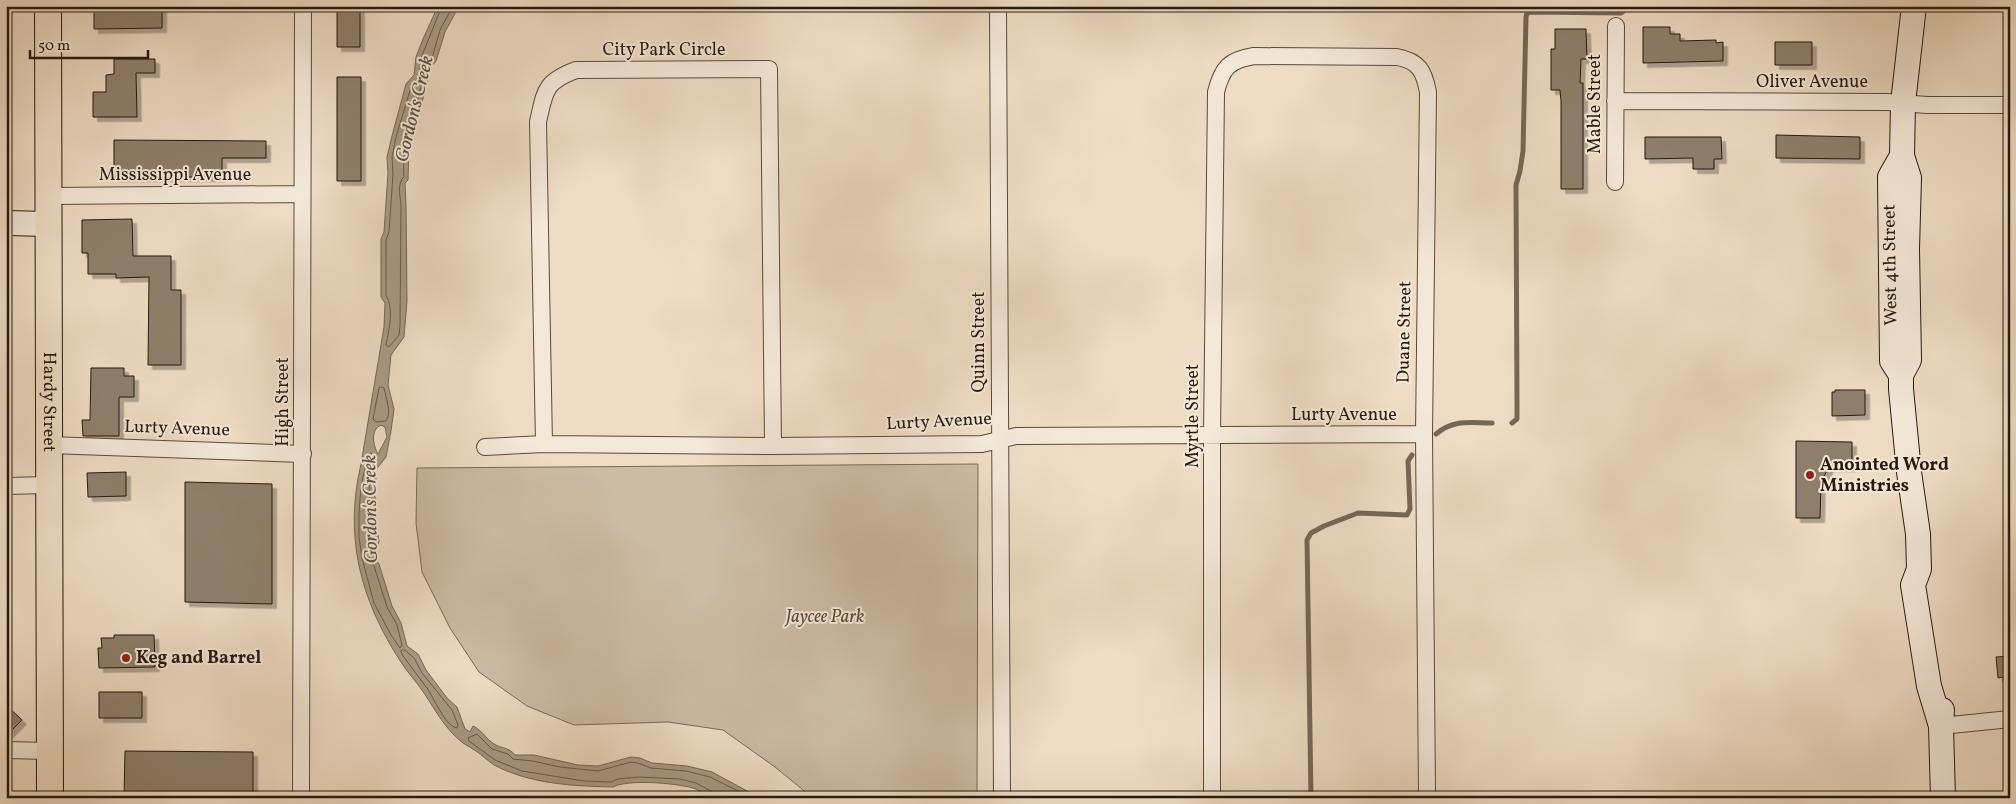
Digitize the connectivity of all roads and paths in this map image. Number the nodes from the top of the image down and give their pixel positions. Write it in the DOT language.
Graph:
graph roads {
  1 [pos="48,6"];
  2 [pos="303,6"];
  3 [pos="998,6"];
  4 [pos="1914,6"];
  5 [pos="1616,26"];
  6 [pos="1254,56"];
  7 [pos="1614,101"];
  8 [pos="1902,102"];
  9 [pos="2010,105"];
  10 [pos="1615,182"];
  11 [pos="302,194"];
  12 [pos="48,196"];
  13 [pos="6,223"];
  14 [pos="48,224"];
  15 [pos="1424,434"];
  16 [pos="1212,436"];
  17 [pos="999,440"];
  18 [pos="544,444"];
  19 [pos="49,445"];
  20 [pos="773,446"];
  21 [pos="485,447"];
  22 [pos="303,454"];
  23 [pos="6,486"];
  24 [pos="49,486"];
  25 [pos="2010,719"];
  26 [pos="1941,726"];
  27 [pos="6,750"];
  28 [pos="50,751"];
  29 [pos="50,798"];
  30 [pos="301,798"];
  31 [pos="1002,798"];
  32 [pos="1212,798"];
  33 [pos="1427,798"];
  34 [pos="1943,798"];
  1 -- 12 [label="main road, Hardy Street"];
  2 -- 11 [label="street, High Street"];
  3 -- 17 [label="street, Quinn Street"];
  4 -- 8 [label="main road, West 4th Street"];
  5 -- 7 [label="street, Mable Street"];
  6 -- 15 [label="street, Duane Street"];
  6 -- 16 [label="street, Myrtle Street"];
  7 -- 8 [label="street, Oliver Avenue"];
  7 -- 10 [label="street, Mable Street"];
  8 -- 9 [label="street, Oliver Avenue"];
  8 -- 26 [label="main road, West 4th Street"];
  11 -- 12 [label="street, Mississippi Avenue"];
  11 -- 22 [label="street, High Street"];
  12 -- 14 [label="main road, Hardy Street"];
  13 -- 14 [label="main road"];
  14 -- 19 [label="main road, Hardy Street"];
  15 -- 16 [label="street, Lurty Avenue"];
  15 -- 33 [label="street, Duane Street"];
  16 -- 17 [label="street, Lurty Avenue"];
  16 -- 32 [label="street, Myrtle Street"];
  17 -- 20 [label="street, Lurty Avenue"];
  17 -- 31 [label="street, Quinn Street"];
  18 -- 20 [label="street, Lurty Avenue"];
  18 -- 20 [label="street, City Park Circle"];
  18 -- 21 [label="street, Lurty Avenue"];
  19 -- 22 [label="street, Lurty Avenue"];
  19 -- 24 [label="main road, Hardy Street"];
  22 -- 30 [label="street, High Street"];
  23 -- 24 [label="street"];
  24 -- 28 [label="main road, Hardy Street"];
  25 -- 26 [label="street"];
  26 -- 34 [label="main road, West 4th Street"];
  27 -- 28 [label="street"];
  28 -- 29 [label="main road, Hardy Street"];
}
